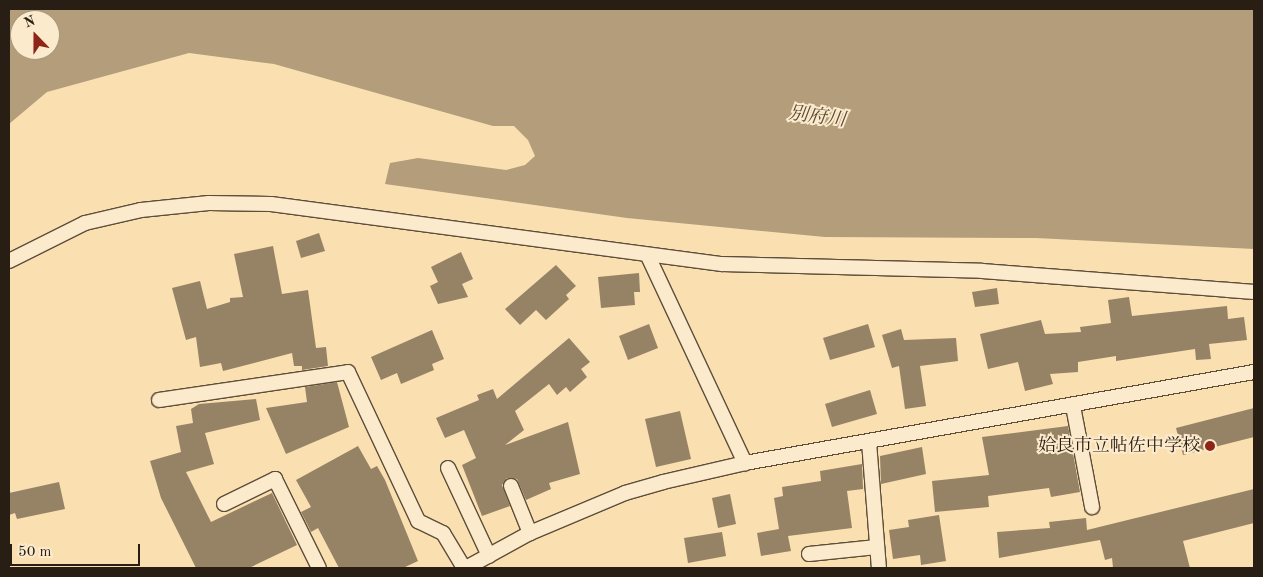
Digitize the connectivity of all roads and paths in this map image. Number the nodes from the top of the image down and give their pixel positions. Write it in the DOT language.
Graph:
graph roads {
  1 [pos="648,256"];
  2 [pos="9,262"];
  3 [pos="1254,292"];
  4 [pos="1254,372"];
  5 [pos="159,400"];
  6 [pos="1073,406"];
  7 [pos="869,442"];
  8 [pos="746,463"];
  9 [pos="448,468"];
  10 [pos="511,486"];
  11 [pos="224,504"];
  12 [pos="1092,507"];
  13 [pos="530,533"];
  14 [pos="877,547"];
  15 [pos="810,554"];
  16 [pos="489,556"];
  17 [pos="319,568"];
  18 [pos="465,568"];
  19 [pos="879,568"];
  1 -- 2 [label="street"];
  1 -- 3 [label="street"];
  1 -- 8 [label="street"];
  4 -- 6 [label="street"];
  5 -- 18 [label="street"];
  6 -- 7 [label="street"];
  6 -- 12 [label="street"];
  7 -- 8 [label="street"];
  7 -- 14 [label="street"];
  8 -- 13 [label="street"];
  9 -- 16 [label="street"];
  10 -- 13 [label="street"];
  11 -- 17 [label="street"];
  13 -- 16 [label="street"];
  14 -- 15 [label="street"];
  14 -- 19 [label="street"];
  16 -- 18 [label="street"];
}
